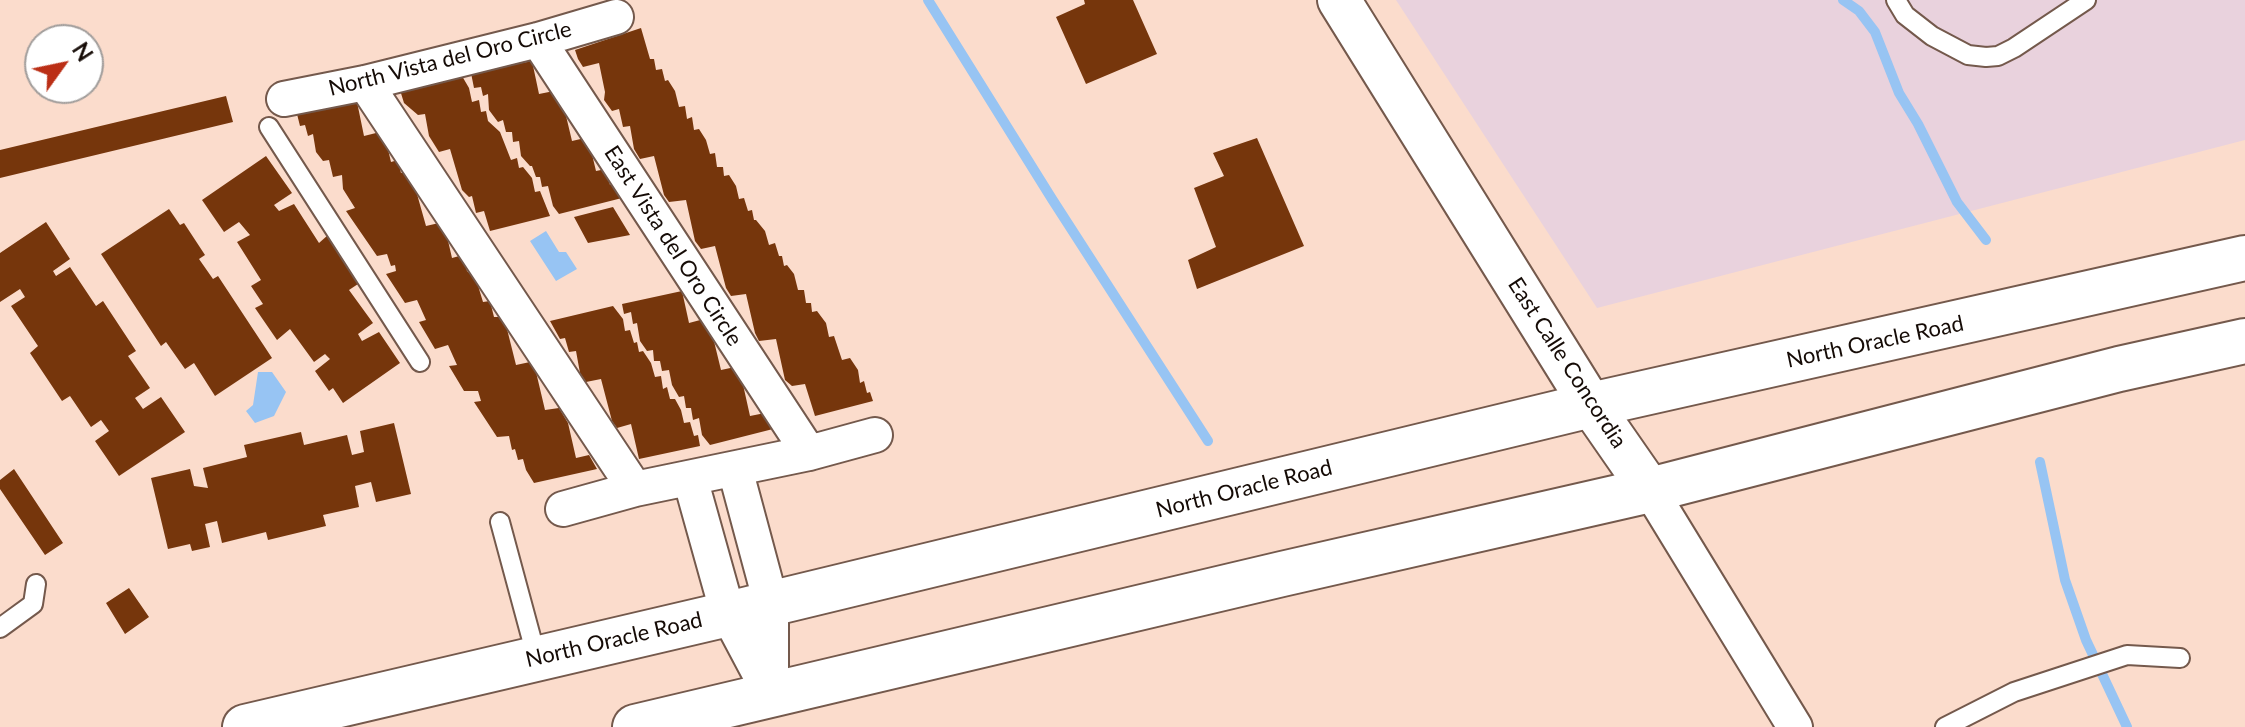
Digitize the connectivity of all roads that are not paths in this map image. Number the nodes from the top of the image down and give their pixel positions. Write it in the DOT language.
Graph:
graph roads {
  1 [pos="1339,0"];
  2 [pos="1896,0"];
  3 [pos="2086,0"];
  4 [pos="616,17"];
  5 [pos="538,40"];
  6 [pos="365,83"];
  7 [pos="276,113"];
  8 [pos="2245,258"];
  9 [pos="2245,341"];
  10 [pos="420,362"];
  11 [pos="1591,405"];
  12 [pos="875,435"];
  13 [pos="809,453"];
  14 [pos="735,469"];
  15 [pos="690,478"];
  16 [pos="635,489"];
  17 [pos="1650,490"];
  18 [pos="563,509"];
  19 [pos="500,522"];
  20 [pos="36,584"];
  21 [pos="771,603"];
  22 [pos="728,614"];
  23 [pos="0,628"];
  24 [pos="2180,658"];
  25 [pos="537,659"];
  26 [pos="771,695"];
  27 [pos="245,727"];
  28 [pos="635,727"];
  29 [pos="1795,727"];
  30 [pos="1945,727"];
  1 -- 11 [label="street, East Calle Concordia"];
  2 -- 3 [label="lane"];
  4 -- 5 [label="street, North Vista del Oro Circle"];
  5 -- 6 [label="street, North Vista del Oro Circle"];
  5 -- 13 [label="street, East Vista del Oro Circle"];
  6 -- 7 [label="street, North Vista del Oro Circle"];
  6 -- 16 [label="street"];
  7 -- 10 [label="lane"];
  8 -- 11 [label="highway, North Oracle Road"];
  9 -- 17 [label="highway"];
  11 -- 17 [label="street, East Calle Concordia"];
  11 -- 21 [label="highway, North Oracle Road"];
  12 -- 13 [label="street"];
  13 -- 14 [label="street"];
  14 -- 15 [label="street"];
  14 -- 21 [label="street"];
  15 -- 16 [label="street"];
  15 -- 22 [label="street"];
  16 -- 18 [label="street"];
  17 -- 26 [label="highway"];
  17 -- 29 [label="street, East Calle Concordia"];
  19 -- 25 [label="lane"];
  20 -- 23 [label="lane"];
  21 -- 22 [label="highway, North Oracle Road"];
  21 -- 26 [label="street"];
  22 -- 25 [label="highway, North Oracle Road"];
  22 -- 26 [label="street"];
  24 -- 30 [label="lane"];
  25 -- 27 [label="highway, North Oracle Road"];
  26 -- 28 [label="highway"];
}
